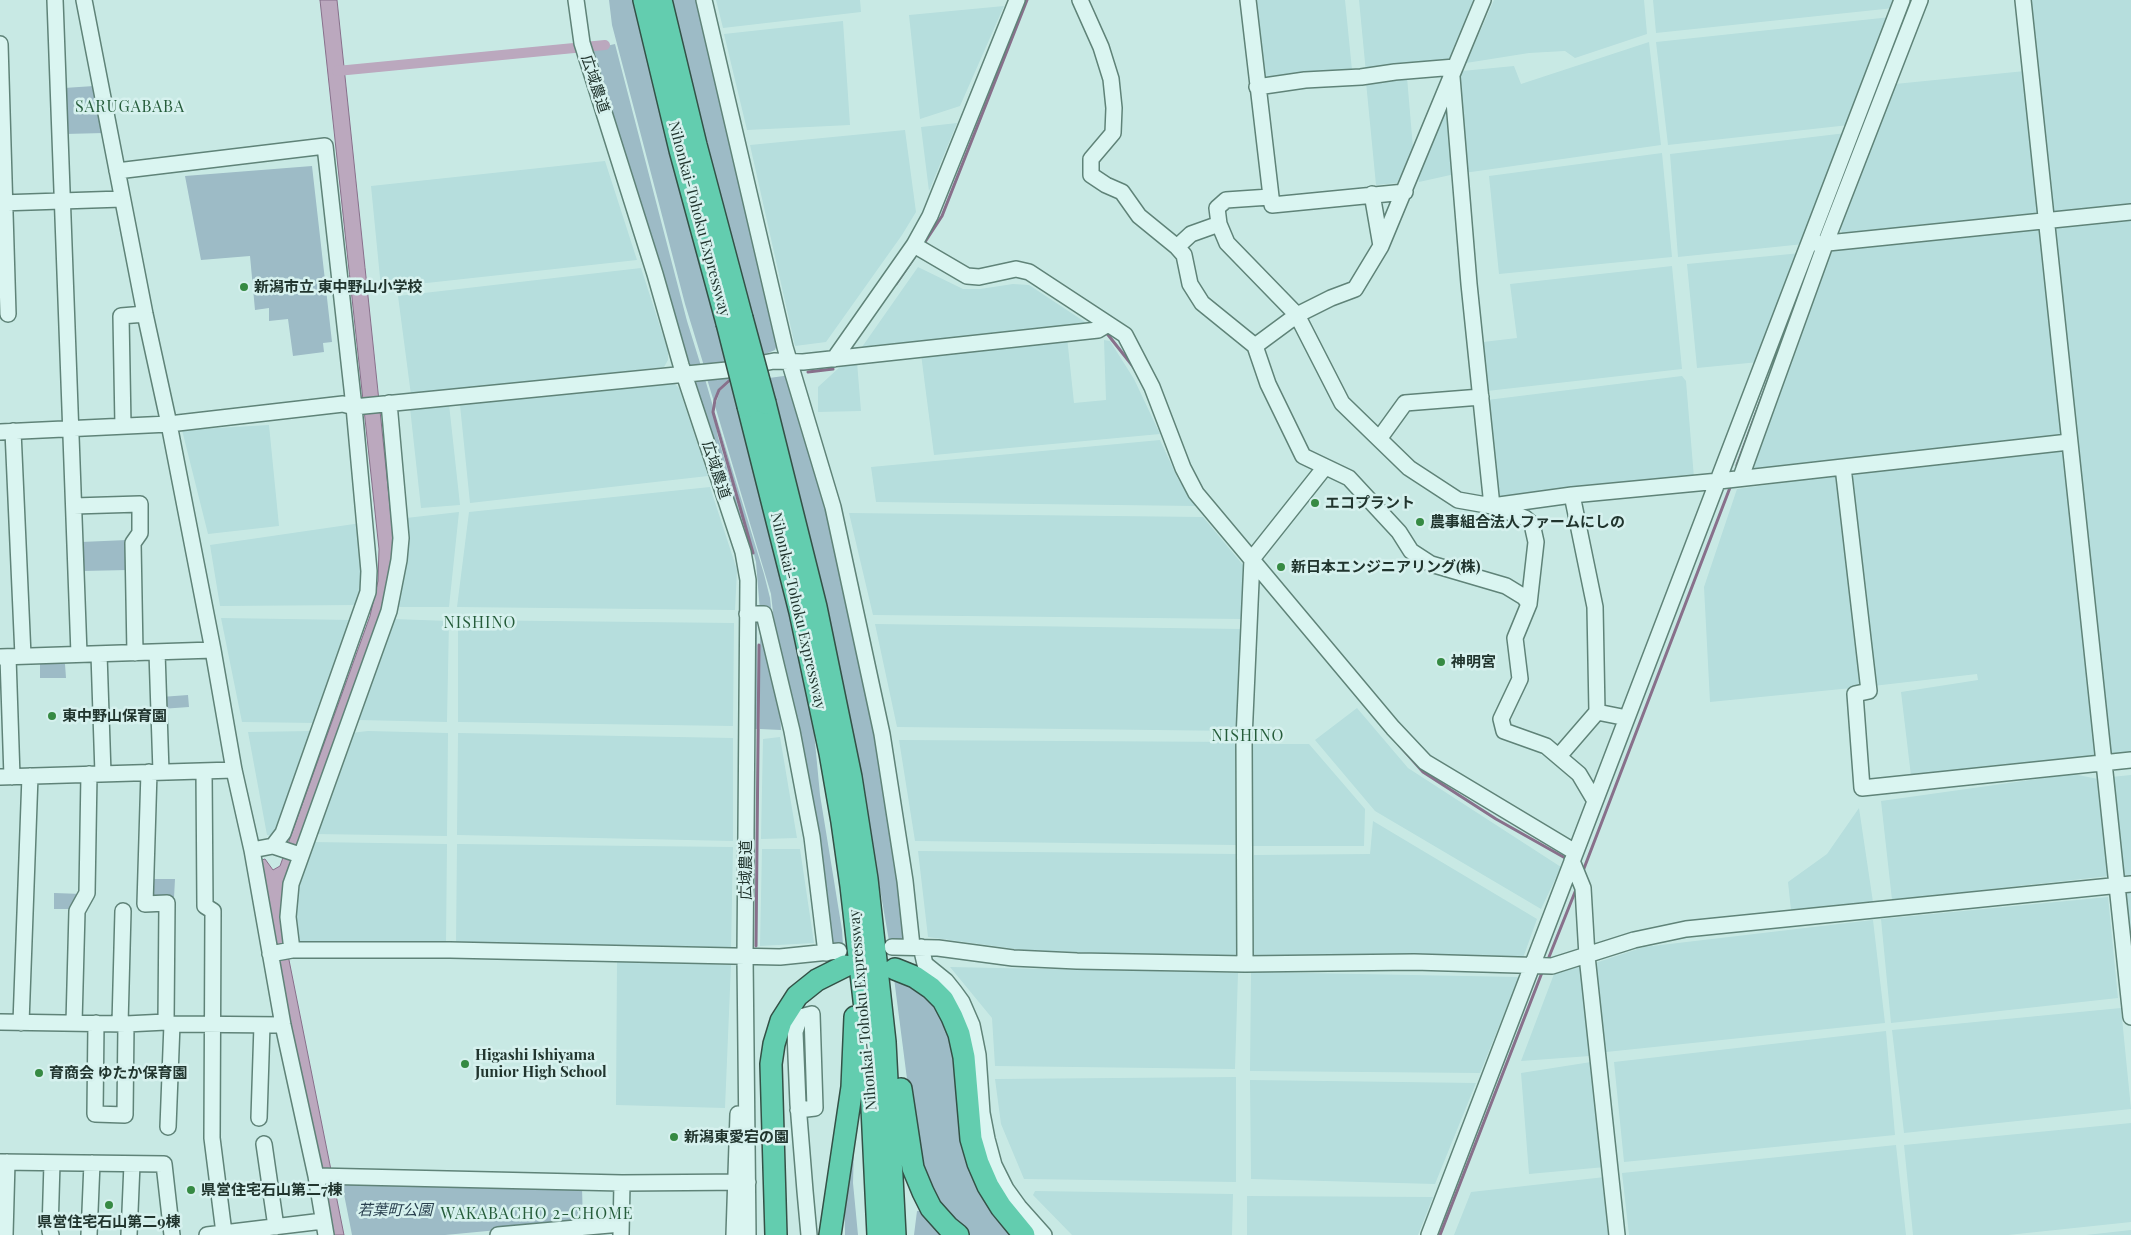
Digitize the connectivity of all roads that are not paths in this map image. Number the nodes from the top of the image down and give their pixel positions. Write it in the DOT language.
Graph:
graph roads {
  1 [pos="55,0"];
  2 [pos="84,0"];
  3 [pos="576,0"];
  4 [pos="644,0"];
  5 [pos="661,0"];
  6 [pos="704,0"];
  7 [pos="1017,0"];
  8 [pos="1080,0"];
  9 [pos="1248,0"];
  10 [pos="1483,0"];
  11 [pos="2023,0"];
  12 [pos="1899,6"];
  13 [pos="1918,6"];
  14 [pos="0,44"];
  15 [pos="1453,72"];
  16 [pos="1257,87"];
  17 [pos="117,171"];
  18 [pos="1405,192"];
  19 [pos="1372,194"];
  20 [pos="1270,197"];
  21 [pos="122,199"];
  22 [pos="62,200"];
  23 [pos="2,203"];
  24 [pos="2131,212"];
  25 [pos="2046,221"];
  26 [pos="1219,224"];
  27 [pos="1826,242"];
  28 [pos="914,245"];
  29 [pos="1177,246"];
  30 [pos="1381,246"];
  31 [pos="1807,247"];
  32 [pos="8,314"];
  33 [pos="145,314"];
  34 [pos="1298,315"];
  35 [pos="734,321"];
  36 [pos="1108,324"];
  37 [pos="1255,346"];
  38 [pos="834,359"];
  39 [pos="790,360"];
  40 [pos="684,374"];
  41 [pos="1481,397"];
  42 [pos="387,404"];
  43 [pos="757,404"];
  44 [pos="357,407"];
  45 [pos="169,424"];
  46 [pos="123,426"];
  47 [pos="72,428"];
  48 [pos="7,432"];
  49 [pos="1379,438"];
  50 [pos="2069,442"];
  51 [pos="1843,467"];
  52 [pos="1325,468"];
  53 [pos="1740,477"];
  54 [pos="1719,481"];
  55 [pos="1572,495"];
  56 [pos="74,506"];
  57 [pos="1492,506"];
  58 [pos="1252,559"];
  59 [pos="1530,604"];
  60 [pos="369,611"];
  61 [pos="387,611"];
  62 [pos="747,614"];
  63 [pos="213,650"];
  64 [pos="157,652"];
  65 [pos="135,653"];
  66 [pos="79,654"];
  67 [pos="99,654"];
  68 [pos="10,657"];
  69 [pos="1597,712"];
  70 [pos="1627,718"];
  71 [pos="324,727"];
  72 [pos="346,727"];
  73 [pos="830,754"];
  74 [pos="1558,756"];
  75 [pos="2131,760"];
  76 [pos="2104,763"];
  77 [pos="234,770"];
  78 [pos="204,771"];
  79 [pos="155,772"];
  80 [pos="96,774"];
  81 [pos="30,776"];
  82 [pos="6,777"];
  83 [pos="1595,801"];
  84 [pos="252,850"];
  85 [pos="288,851"];
  86 [pos="1574,856"];
  87 [pos="867,879"];
  88 [pos="2124,884"];
  89 [pos="123,911"];
  90 [pos="917,946"];
  91 [pos="892,947"];
  92 [pos="281,952"];
  93 [pos="1587,956"];
  94 [pos="745,957"];
  95 [pos="836,957"];
  96 [pos="1245,964"];
  97 [pos="1531,967"];
  98 [pos="895,969"];
  99 [pos="2131,1017"];
  100 [pos="0,1022"];
  101 [pos="21,1023"];
  102 [pos="74,1023"];
  103 [pos="169,1023"];
  104 [pos="96,1024"];
  105 [pos="123,1024"];
  106 [pos="212,1025"];
  107 [pos="262,1025"];
  108 [pos="283,1025"];
  109 [pos="798,1110"];
  110 [pos="259,1118"];
  111 [pos="168,1127"];
  112 [pos="264,1144"];
  113 [pos="3,1162"];
  114 [pos="52,1163"];
  115 [pos="92,1163"];
  116 [pos="132,1164"];
  117 [pos="316,1176"];
  118 [pos="742,1182"];
  119 [pos="622,1183"];
  120 [pos="325,1228"];
  121 [pos="267,1230"];
  122 [pos="621,1230"];
  123 [pos="571,1232"];
  124 [pos="224,1233"];
  125 [pos="6,1235"];
  126 [pos="51,1235"];
  127 [pos="89,1235"];
  128 [pos="129,1235"];
  129 [pos="172,1235"];
  130 [pos="207,1235"];
  131 [pos="498,1235"];
  132 [pos="734,1235"];
  133 [pos="748,1235"];
  134 [pos="776,1235"];
  135 [pos="809,1235"];
  136 [pos="830,1235"];
  137 [pos="878,1235"];
  138 [pos="895,1235"];
  139 [pos="958,1235"];
  140 [pos="1024,1235"];
  141 [pos="1044,1235"];
  142 [pos="1429,1235"];
  143 [pos="1617,1235"];
  1 -- 22 [label="street"];
  2 -- 17 [label="street"];
  3 -- 40 [label="street, 広域農道"];
  4 -- 35 [label="highway, Nihonkai-Tohoku Expressway"];
  5 -- 35 [label="highway, Nihonkai-Tohoku Expressway"];
  6 -- 39 [label="street"];
  7 -- 28 [label="street"];
  8 -- 29 [label="street"];
  9 -- 16 [label="street"];
  10 -- 15 [label="street"];
  11 -- 25 [label="street"];
  12 -- 13 [label="street"];
  12 -- 31 [label="street"];
  13 -- 27 [label="street"];
  14 -- 23 [label="street"];
  15 -- 16 [label="street"];
  15 -- 18 [label="street"];
  15 -- 41 [label="street"];
  16 -- 20 [label="street"];
  17 -- 21 [label="street"];
  17 -- 44 [label="street"];
  18 -- 19 [label="street"];
  18 -- 30 [label="street"];
  19 -- 20 [label="street"];
  19 -- 30 [label="street"];
  20 -- 26 [label="street"];
  21 -- 22 [label="street"];
  21 -- 33 [label="street"];
  22 -- 23 [label="street"];
  22 -- 47 [label="street"];
  23 -- 32 [label="street"];
  24 -- 25 [label="street"];
  25 -- 27 [label="street"];
  25 -- 50 [label="street"];
  26 -- 29 [label="street"];
  26 -- 34 [label="street"];
  27 -- 31 [label="street"];
  27 -- 53 [label="street"];
  28 -- 36 [label="street"];
  28 -- 38 [label="street"];
  29 -- 37 [label="street"];
  30 -- 34 [label="street"];
  31 -- 54 [label="street"];
  33 -- 45 [label="street"];
  33 -- 46 [label="street"];
  34 -- 37 [label="street"];
  34 -- 49 [label="street"];
  35 -- 43 [label="highway, Nihonkai-Tohoku Expressway, bridge"];
  36 -- 38 [label="street"];
  36 -- 58 [label="street"];
  37 -- 52 [label="street"];
  38 -- 39 [label="street"];
  39 -- 40 [label="street"];
  39 -- 90 [label="street"];
  40 -- 42 [label="street"];
  40 -- 62 [label="street, 広域農道"];
  41 -- 49 [label="street"];
  41 -- 57 [label="street"];
  42 -- 44 [label="street"];
  42 -- 72 [label="street"];
  43 -- 73 [label="highway, Nihonkai-Tohoku Expressway"];
  43 -- 87 [label="highway, Nihonkai-Tohoku Expressway"];
  44 -- 45 [label="street"];
  44 -- 71 [label="street"];
  45 -- 46 [label="street"];
  45 -- 63 [label="street"];
  46 -- 47 [label="street"];
  47 -- 48 [label="street"];
  47 -- 56 [label="street"];
  48 -- 68 [label="street"];
  49 -- 57 [label="street"];
  50 -- 51 [label="street"];
  50 -- 76 [label="street"];
  51 -- 53 [label="street"];
  51 -- 76 [label="street"];
  52 -- 58 [label="street"];
  52 -- 59 [label="street"];
  53 -- 54 [label="street"];
  54 -- 55 [label="street"];
  54 -- 70 [label="street"];
  55 -- 57 [label="street"];
  55 -- 69 [label="street"];
  56 -- 65 [label="street"];
  56 -- 66 [label="street"];
  57 -- 59 [label="street"];
  58 -- 86 [label="street"];
  58 -- 96 [label="street"];
  59 -- 74 [label="street"];
  60 -- 61 [label="street"];
  62 -- 94 [label="street, 広域農道"];
  62 -- 95 [label="street"];
  63 -- 64 [label="street"];
  63 -- 77 [label="street"];
  64 -- 65 [label="street"];
  64 -- 79 [label="street"];
  65 -- 67 [label="street"];
  66 -- 67 [label="street"];
  66 -- 68 [label="street"];
  67 -- 80 [label="street"];
  68 -- 82 [label="street"];
  69 -- 70 [label="street"];
  69 -- 74 [label="street"];
  70 -- 83 [label="street"];
  71 -- 72 [label="street"];
  71 -- 85 [label="street"];
  72 -- 85 [label="street"];
  73 -- 136 [label="highway"];
  73 -- 137 [label="highway, Nihonkai-Tohoku Expressway"];
  74 -- 83 [label="street"];
  75 -- 76 [label="street"];
  76 -- 88 [label="street"];
  77 -- 78 [label="street"];
  77 -- 84 [label="street"];
  78 -- 79 [label="street"];
  78 -- 106 [label="street"];
  79 -- 80 [label="street"];
  79 -- 103 [label="street"];
  80 -- 81 [label="street"];
  80 -- 102 [label="street"];
  81 -- 82 [label="street"];
  81 -- 101 [label="street"];
  83 -- 86 [label="street"];
  84 -- 85 [label="street"];
  84 -- 92 [label="street"];
  85 -- 92 [label="street"];
  86 -- 93 [label="street"];
  86 -- 97 [label="street"];
  87 -- 138 [label="highway, Nihonkai-Tohoku Expressway"];
  87 -- 139 [label="highway"];
  88 -- 93 [label="street"];
  88 -- 99 [label="street"];
  89 -- 105 [label="street"];
  90 -- 91 [label="street"];
  90 -- 96 [label="street"];
  90 -- 141 [label="street"];
  92 -- 94 [label="street"];
  92 -- 108 [label="street"];
  93 -- 97 [label="street"];
  93 -- 143 [label="street"];
  94 -- 95 [label="street"];
  94 -- 118 [label="street, 広域農道"];
  95 -- 134 [label="highway"];
  96 -- 97 [label="street"];
  97 -- 142 [label="street"];
  98 -- 140 [label="highway"];
  100 -- 101 [label="street"];
  101 -- 102 [label="street"];
  102 -- 104 [label="street"];
  103 -- 105 [label="street"];
  103 -- 106 [label="street"];
  103 -- 111 [label="street"];
  104 -- 105 [label="street"];
  104 -- 105 [label="street"];
  106 -- 107 [label="street"];
  106 -- 124 [label="street"];
  107 -- 108 [label="street"];
  107 -- 110 [label="street"];
  108 -- 117 [label="street"];
  109 -- 109 [label="street"];
  109 -- 135 [label="street"];
  112 -- 121 [label="street"];
  113 -- 114 [label="street"];
  113 -- 125 [label="street"];
  114 -- 115 [label="street"];
  114 -- 126 [label="street"];
  115 -- 116 [label="street"];
  115 -- 127 [label="street"];
  116 -- 128 [label="street"];
  116 -- 129 [label="street"];
  117 -- 119 [label="street"];
  117 -- 120 [label="street"];
  118 -- 119 [label="street"];
  118 -- 132 [label="street, 広域農道"];
  118 -- 133 [label="street, 広域農道"];
  119 -- 122 [label="street"];
  120 -- 121 [label="street"];
  121 -- 124 [label="street"];
  122 -- 123 [label="street"];
  123 -- 131 [label="street"];
  124 -- 130 [label="street"];
}
